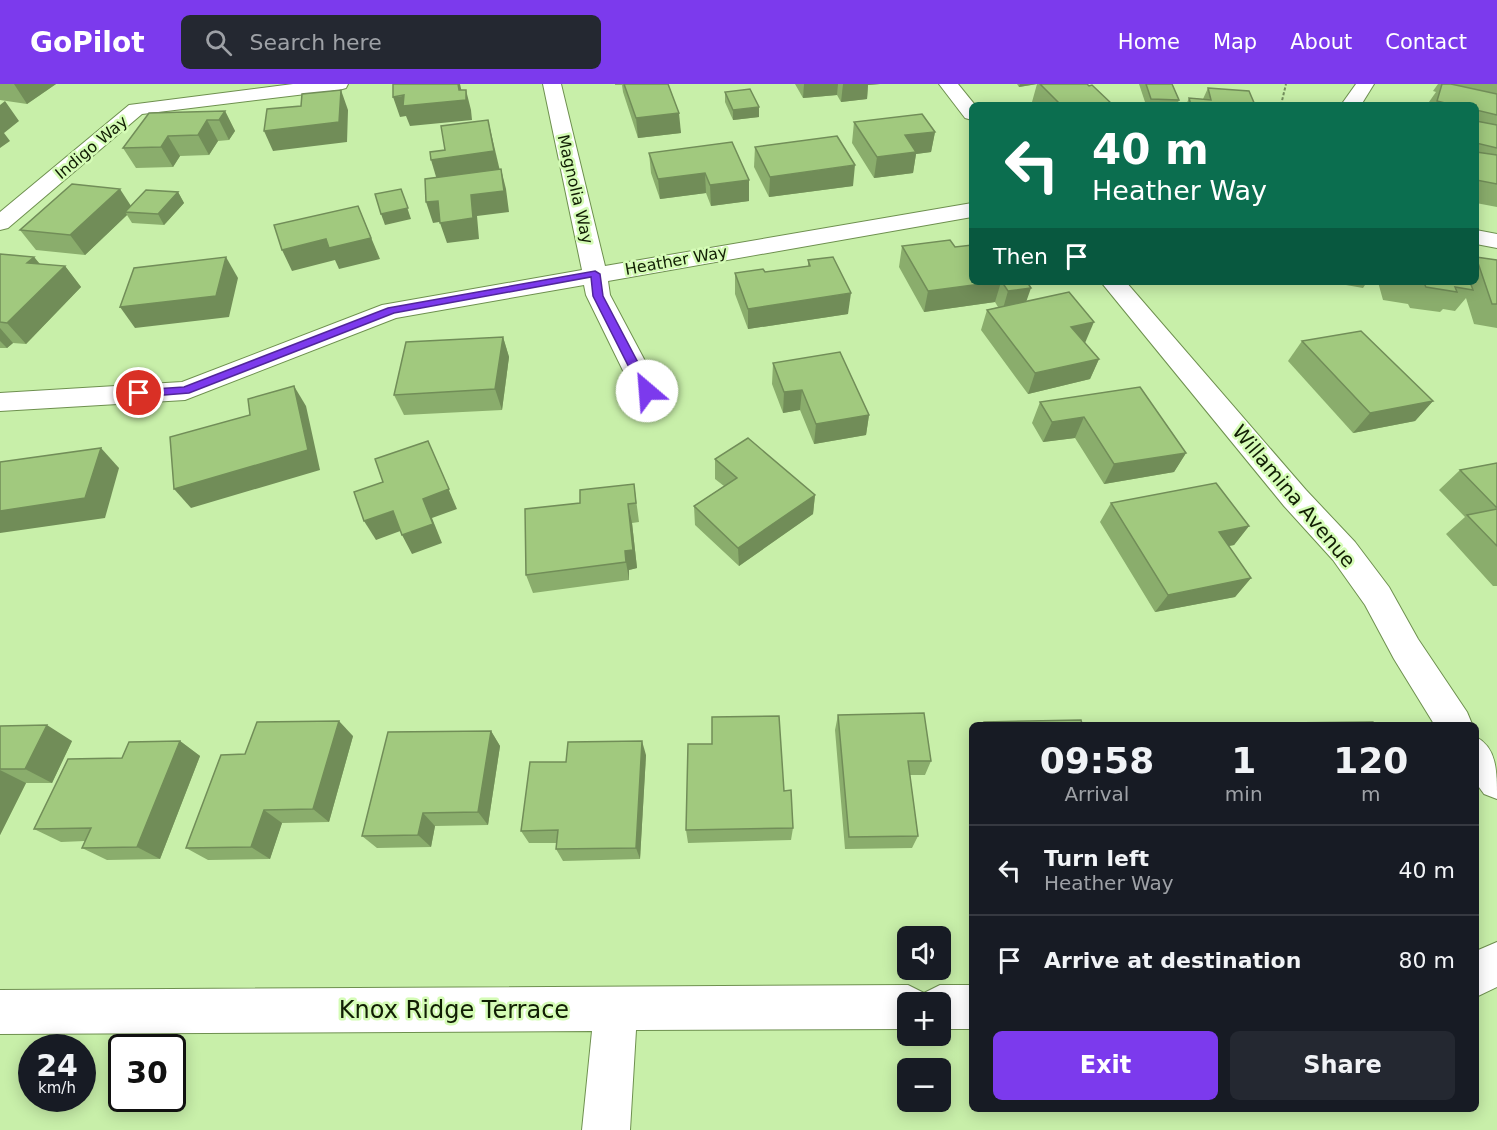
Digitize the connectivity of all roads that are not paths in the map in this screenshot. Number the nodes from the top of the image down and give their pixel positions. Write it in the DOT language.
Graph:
graph roads {
  1 [pos="339,84"];
  2 [pos="552,84"];
  3 [pos="948,84"];
  4 [pos="1365,84"];
  5 [pos="1354,102"];
  6 [pos="969,110"];
  7 [pos="969,211"];
  8 [pos="0,224"];
  9 [pos="1479,238"];
  10 [pos="1497,241"];
  11 [pos="595,274"];
  12 [pos="1116,285"];
  13 [pos="647,391"];
  14 [pos="0,402"];
  15 [pos="1453,722"];
  16 [pos="1479,758"];
  17 [pos="1497,781"];
  18 [pos="1497,963"];
  19 [pos="1479,973"];
  20 [pos="969,1006"];
  21 [pos="897,1007"];
  22 [pos="951,1007"];
  23 [pos="616,1009"];
  24 [pos="0,1012"];
  25 [pos="606,1130"];
  1 -- 8 [label="street, Indigo Way"];
  2 -- 11 [label="street, Magnolia Way"];
  3 -- 6 [label="street"];
  4 -- 5 [label="street"];
  7 -- 11 [label="street, Heather Way"];
  9 -- 10 [label="street"];
  11 -- 13 [label="street, Magnolia Way"];
  11 -- 14 [label="street, Heather Way"];
  12 -- 15 [label="street, Willamina Avenue"];
  16 -- 17 [label="street"];
  18 -- 19 [label="street"];
  20 -- 22 [label="street"];
  21 -- 23 [label="street, Knox Ridge Terrace"];
  23 -- 24 [label="street, Knox Ridge Terrace"];
  23 -- 25 [label="street"];
}
